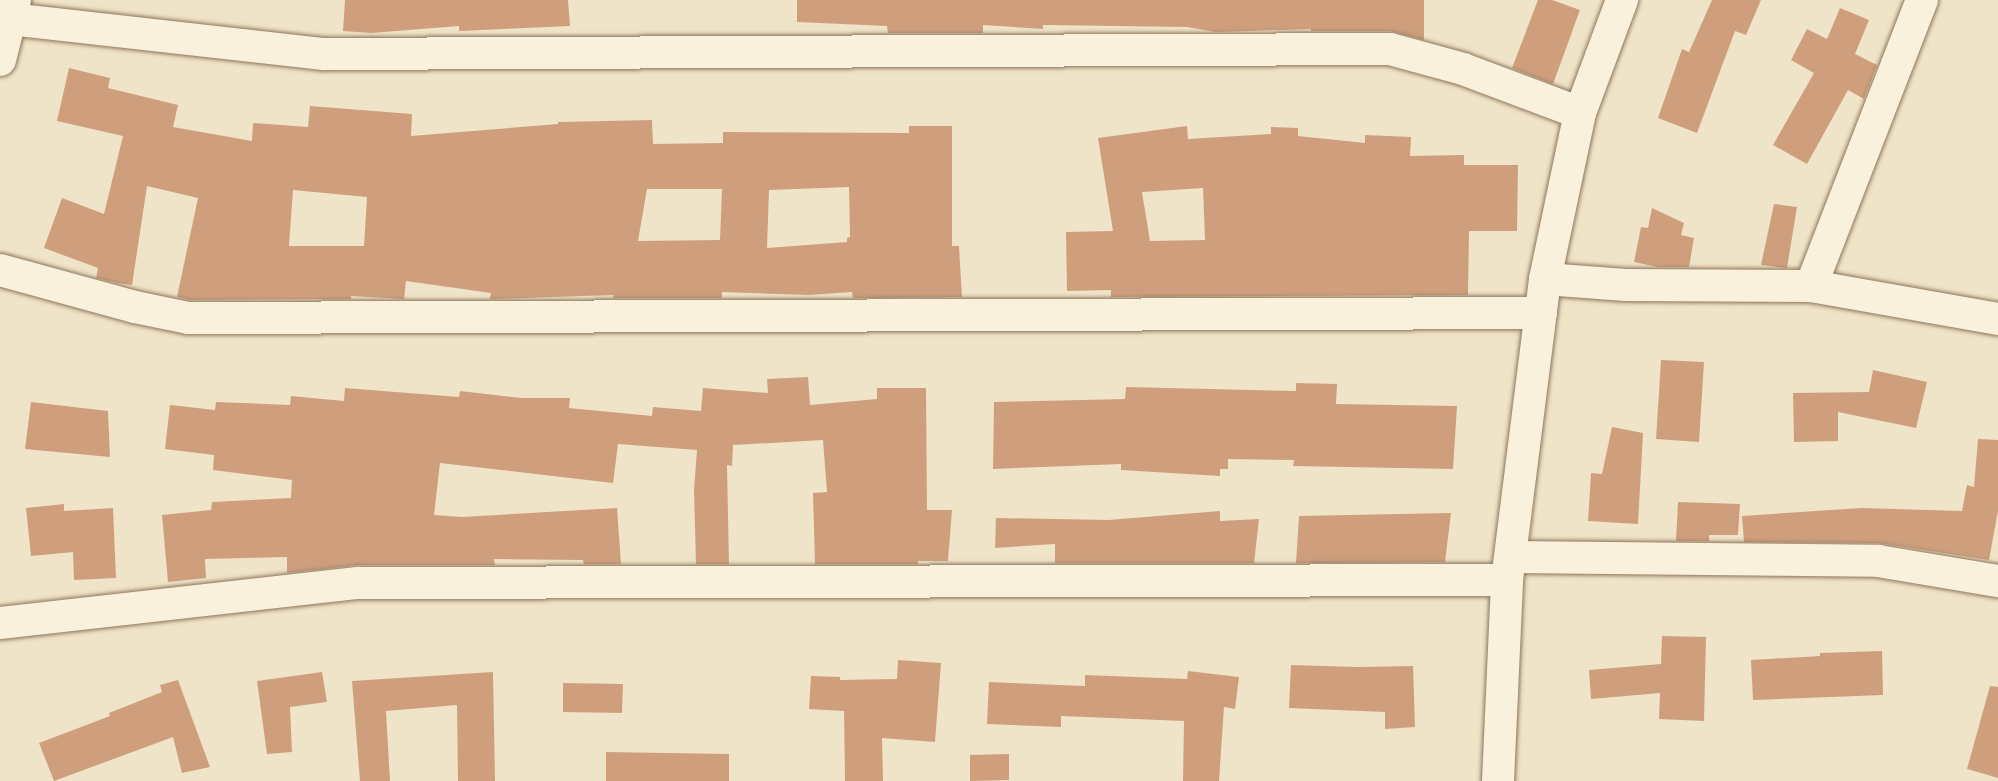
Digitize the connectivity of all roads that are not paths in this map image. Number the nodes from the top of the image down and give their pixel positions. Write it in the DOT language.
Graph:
graph roads {
  1 [pos="1622,0"];
  2 [pos="1922,0"];
  3 [pos="12,9"];
  4 [pos="0,60"];
  5 [pos="1580,113"];
  6 [pos="0,270"];
  7 [pos="1545,279"];
  8 [pos="1812,286"];
  9 [pos="1541,314"];
  10 [pos="1998,319"];
  11 [pos="1509,568"];
  12 [pos="1998,581"];
  13 [pos="0,623"];
  14 [pos="1498,781"];
  1 -- 5 [label="street"];
  2 -- 8 [label="street"];
  3 -- 4 [label="street"];
  3 -- 5 [label="street"];
  5 -- 7 [label="street"];
  6 -- 9 [label="street"];
  7 -- 8 [label="street"];
  7 -- 9 [label="street"];
  8 -- 10 [label="street"];
  9 -- 11 [label="street"];
  11 -- 12 [label="street"];
  11 -- 13 [label="street"];
  11 -- 14 [label="street"];
}
